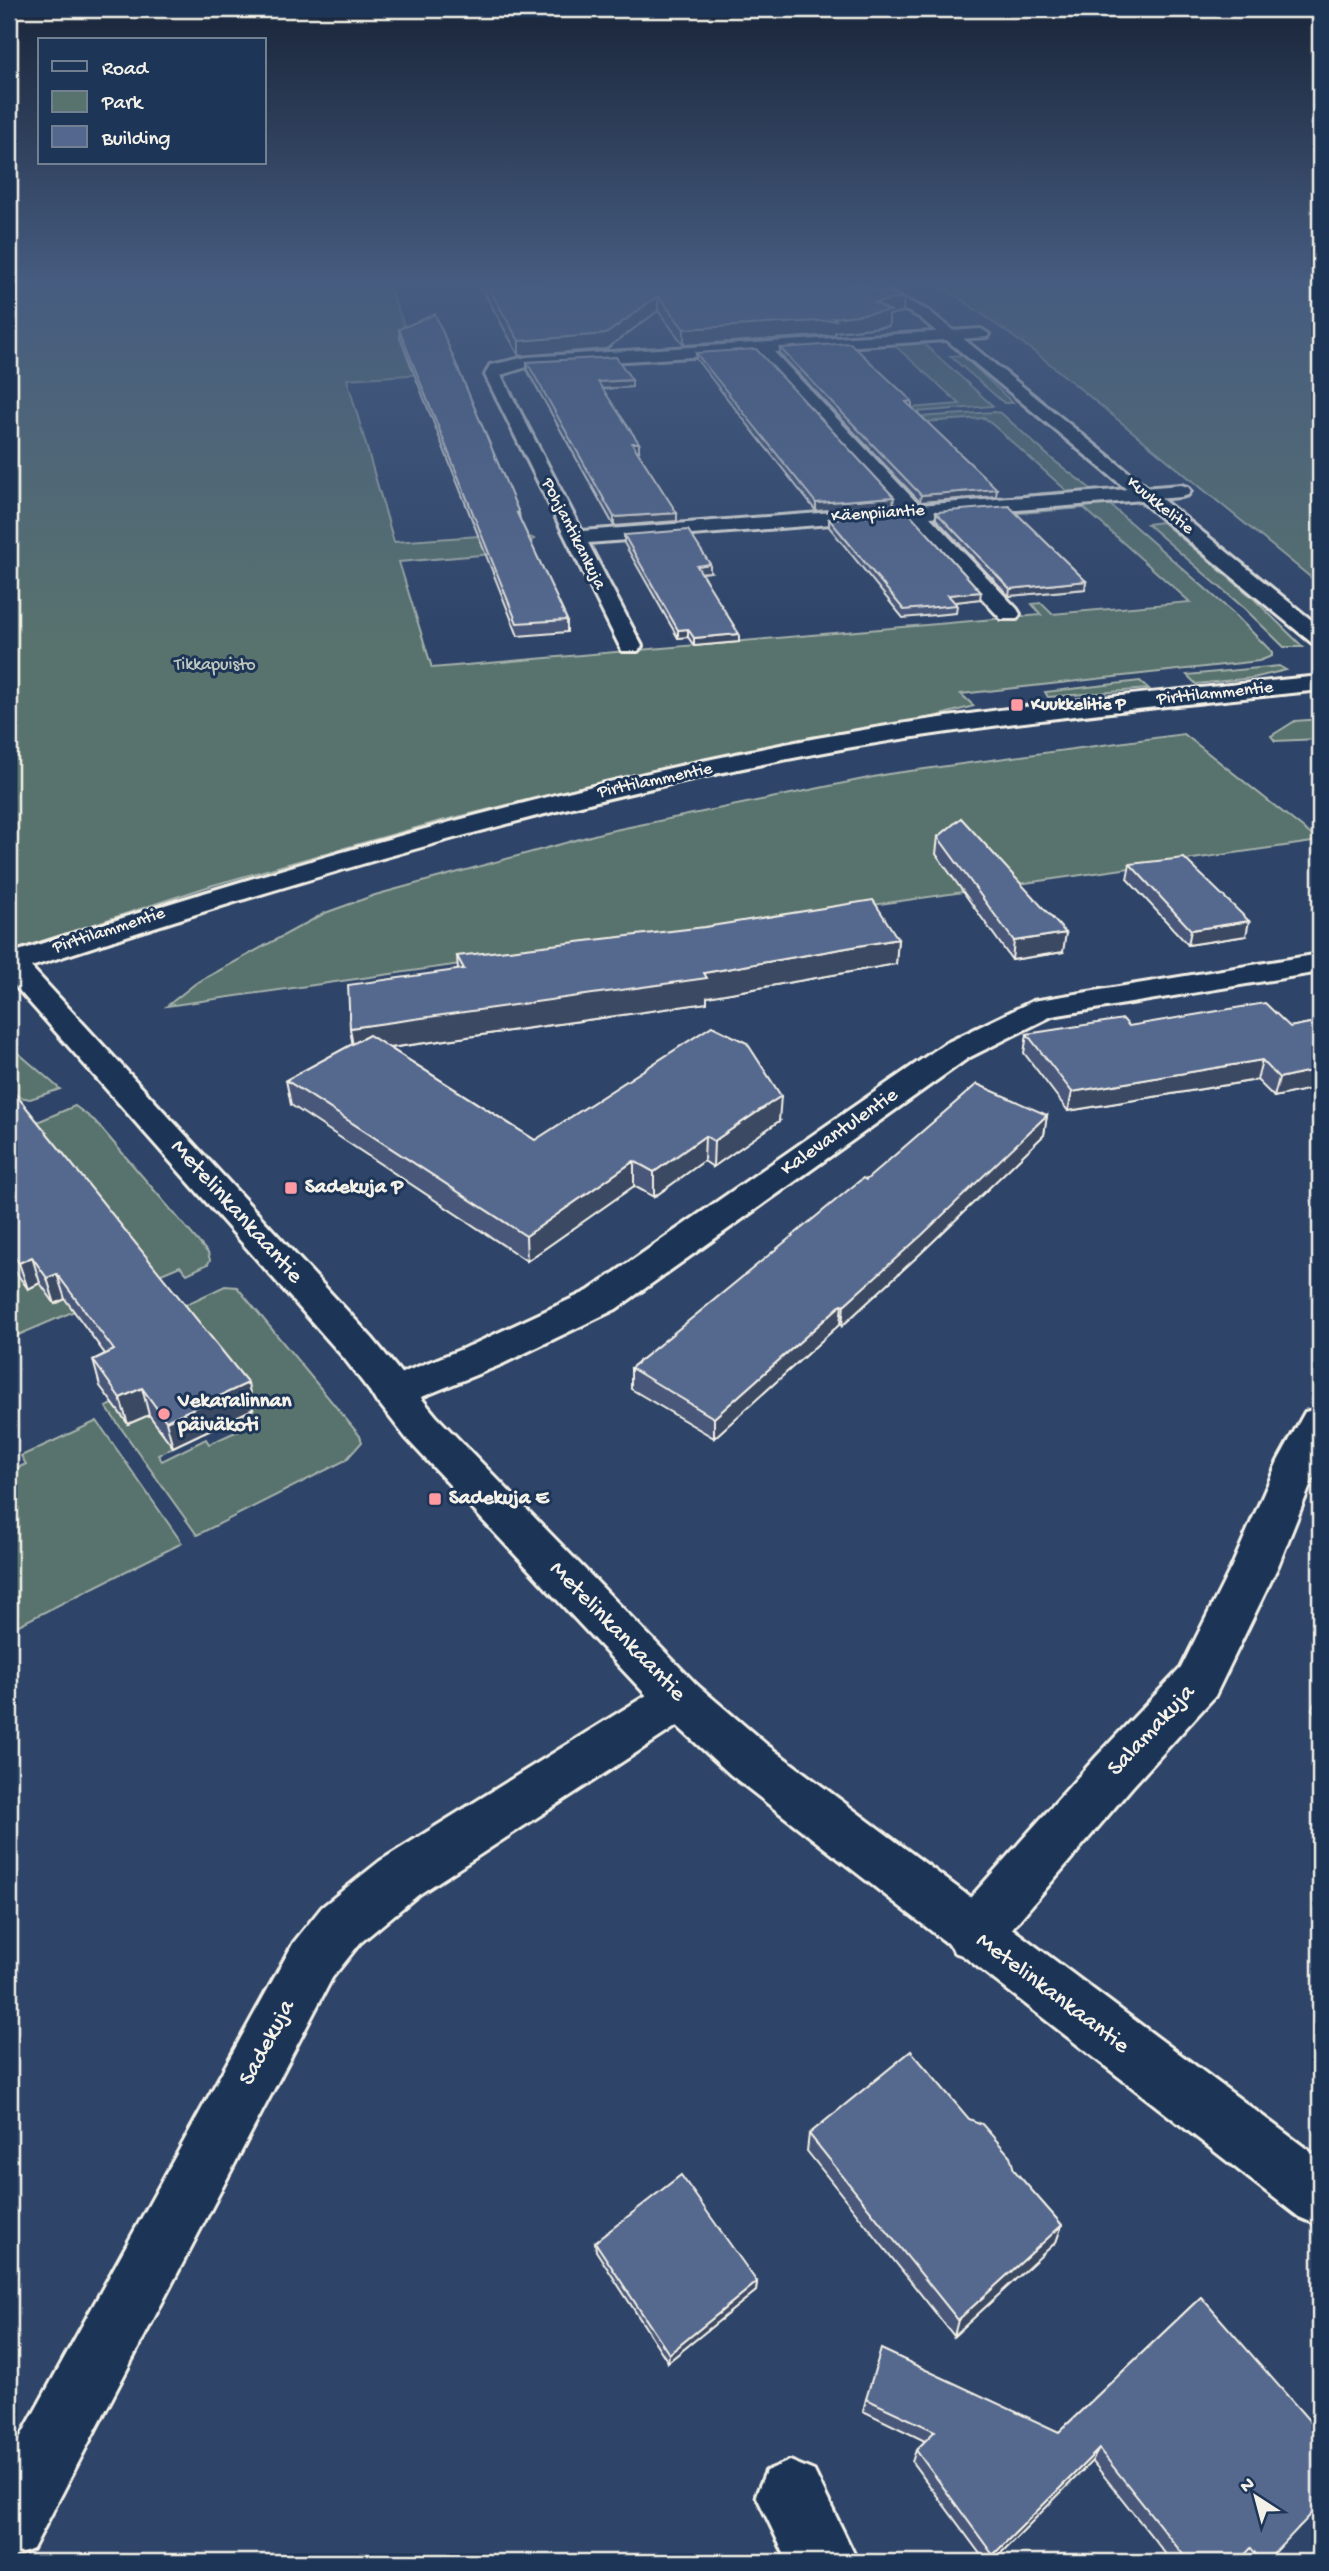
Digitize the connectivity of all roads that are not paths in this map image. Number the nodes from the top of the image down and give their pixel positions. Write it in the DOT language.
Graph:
graph roads {
  1 [pos="507,403"];
  2 [pos="813,403"];
  3 [pos="1033,403"];
  4 [pos="1181,491"];
  5 [pos="1145,494"];
  6 [pos="914,512"];
  7 [pos="576,538"];
  8 [pos="1009,614"];
  9 [pos="1320,638"];
  10 [pos="630,646"];
  11 [pos="1320,683"];
  12 [pos="1320,963"];
  13 [pos="10,964"];
  14 [pos="392,1393"];
  15 [pos="1320,1423"];
  16 [pos="680,1699"];
  17 [pos="973,1934"];
  18 [pos="1320,2196"];
  19 [pos="790,2494"];
  20 [pos="9,2525"];
  21 [pos="824,2562"];
  1 -- 7 [label="street, Pohjantikankuja"];
  2 -- 6 [label="street"];
  3 -- 5 [label="street, Kuukkelitie"];
  4 -- 5 [label="street, Käenpiiantie"];
  5 -- 6 [label="street, Käenpiiantie"];
  5 -- 9 [label="street, Kuukkelitie"];
  6 -- 7 [label="street, Käenpiiantie"];
  6 -- 8 [label="street"];
  7 -- 10 [label="street, Pohjantikankuja"];
  11 -- 13 [label="street, Pirttilammentie"];
  12 -- 14 [label="street, Kalevantulentie"];
  13 -- 14 [label="street, Metelinkankaantie"];
  14 -- 16 [label="street, Metelinkankaantie"];
  15 -- 17 [label="street, Salamakuja"];
  16 -- 17 [label="street, Metelinkankaantie"];
  16 -- 20 [label="street, Sadekuja"];
  17 -- 18 [label="street, Metelinkankaantie"];
  19 -- 21 [label="street"];
}
